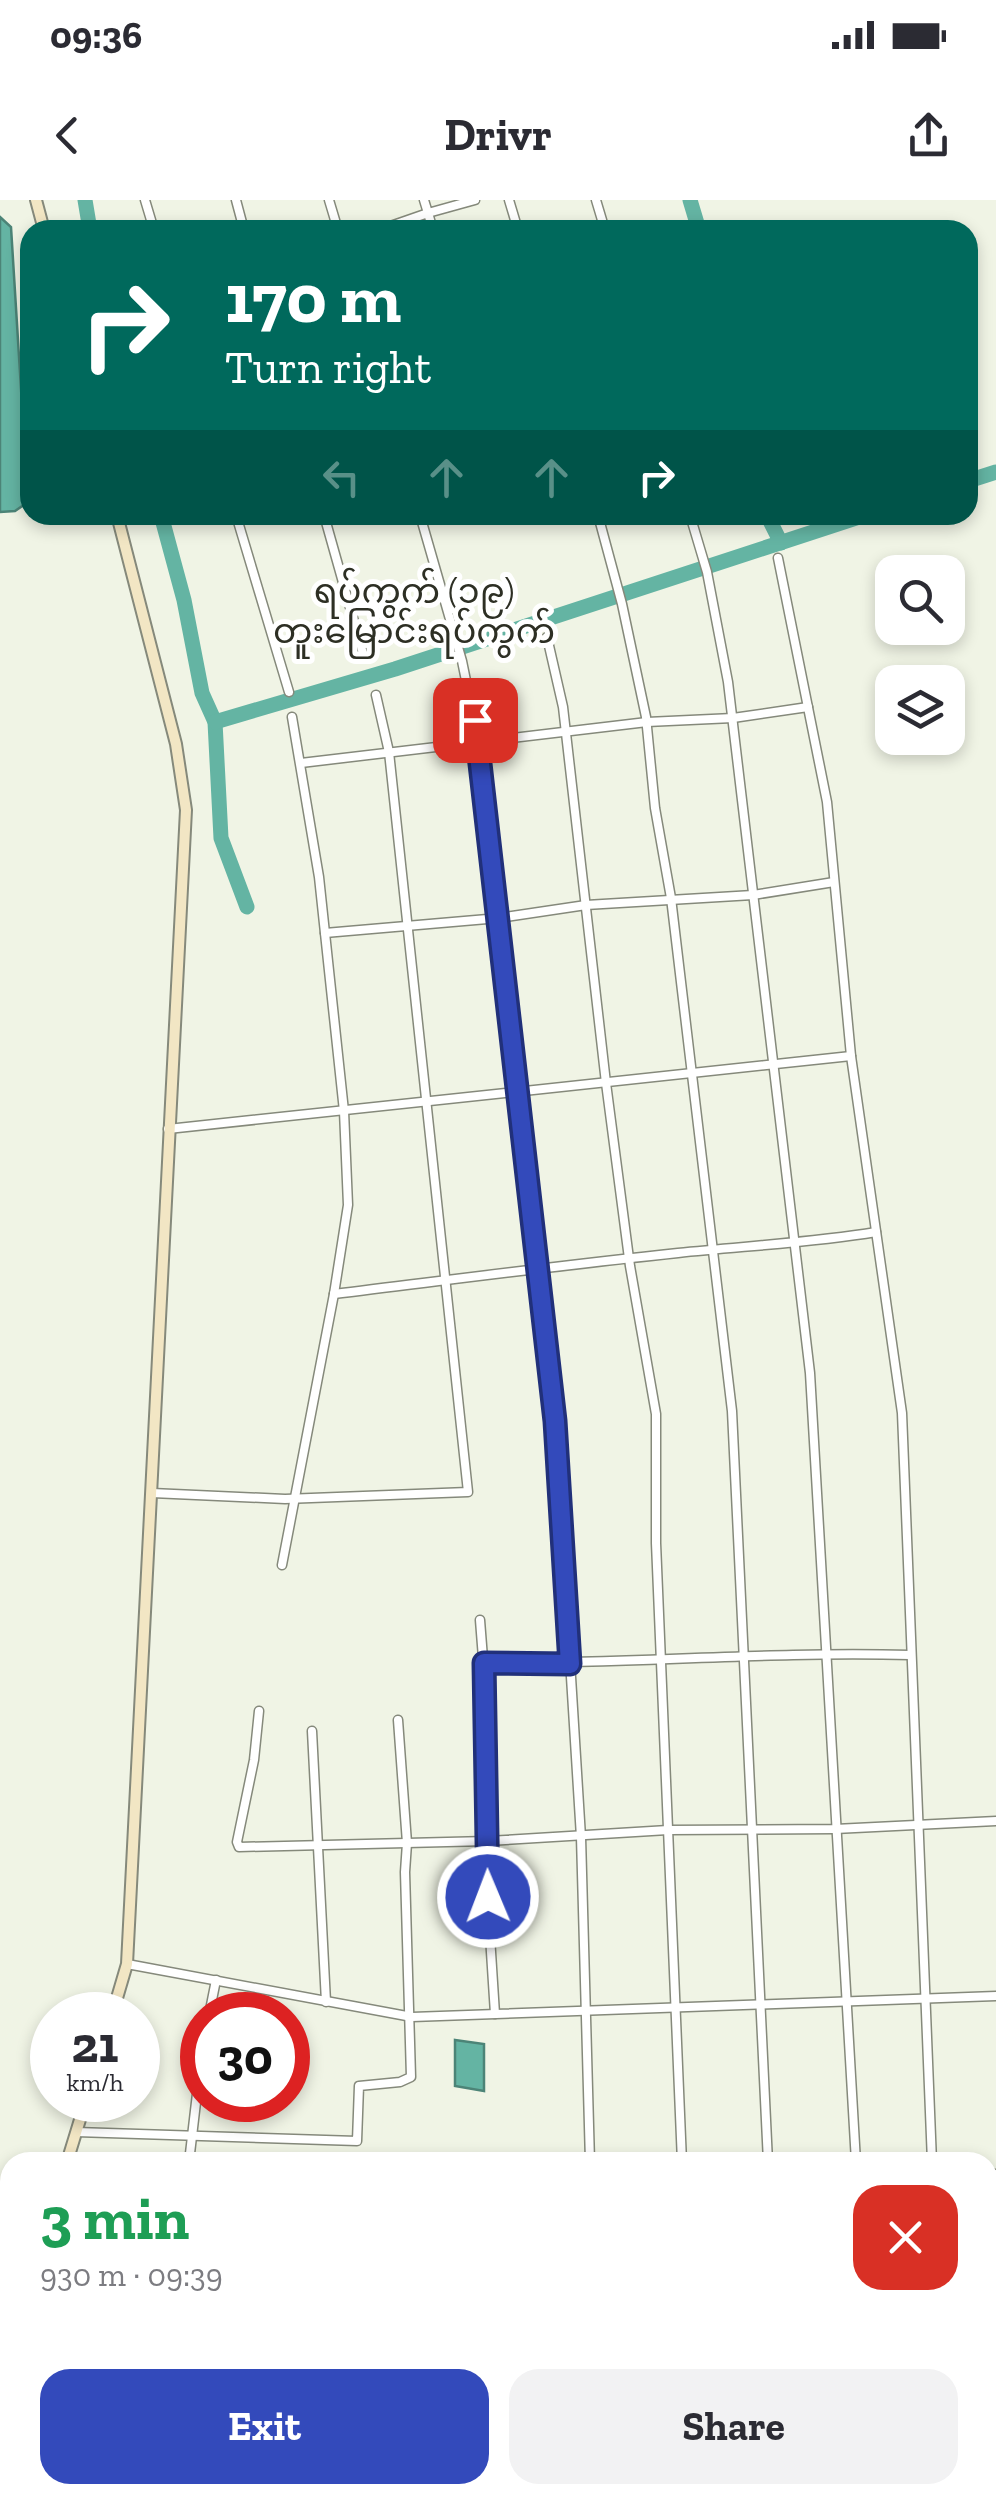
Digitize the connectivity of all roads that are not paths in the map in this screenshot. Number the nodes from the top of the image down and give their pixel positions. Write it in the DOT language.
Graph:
graph roads {
  1 [pos="424,200"];
  2 [pos="475,200"];
  3 [pos="428,214"];
  4 [pos="410,220"];
  5 [pos="430,220"];
  6 [pos="120,525"];
  7 [pos="239,525"];
  8 [pos="327,525"];
  9 [pos="423,525"];
  10 [pos="601,525"];
  11 [pos="693,525"];
  12 [pos="778,558"];
  13 [pos="547,638"];
  14 [pos="364,656"];
  15 [pos="289,692"];
  16 [pos="376,694"];
  17 [pos="808,706"];
  18 [pos="292,717"];
  19 [pos="732,718"];
  20 [pos="647,722"];
  21 [pos="566,732"];
  22 [pos="479,744"];
  23 [pos="389,752"];
  24 [pos="300,763"];
  25 [pos="834,882"];
  26 [pos="753,895"];
  27 [pos="671,898"];
  28 [pos="586,905"];
  29 [pos="498,918"];
  30 [pos="406,926"];
  31 [pos="325,933"];
  32 [pos="851,1056"];
  33 [pos="773,1064"];
  34 [pos="690,1075"];
  35 [pos="606,1083"];
  36 [pos="518,1093"];
  37 [pos="427,1102"];
  38 [pos="344,1111"];
  39 [pos="168,1129"];
  40 [pos="876,1232"];
  41 [pos="794,1243"];
  42 [pos="712,1252"];
  43 [pos="629,1259"];
  44 [pos="538,1271"];
  45 [pos="448,1280"];
  46 [pos="334,1294"];
  47 [pos="152,1493"];
  48 [pos="295,1498"];
  49 [pos="282,1565"];
  50 [pos="480,1620"];
  51 [pos="825,1652"];
  52 [pos="910,1655"];
  53 [pos="744,1656"];
  54 [pos="661,1660"];
  55 [pos="484,1663"];
  56 [pos="570,1664"];
  57 [pos="259,1710"];
  58 [pos="398,1720"];
  59 [pos="312,1731"];
  60 [pos="996,1821"];
  61 [pos="917,1826"];
  62 [pos="668,1830"];
  63 [pos="752,1830"];
  64 [pos="835,1830"];
  65 [pos="580,1837"];
  66 [pos="488,1841"];
  67 [pos="407,1844"];
  68 [pos="320,1846"];
  69 [pos="128,1964"];
  70 [pos="216,1980"];
  71 [pos="119,1992"];
  72 [pos="214,1992"];
  73 [pos="996,1996"];
  74 [pos="923,1998"];
  75 [pos="326,2002"];
  76 [pos="844,2002"];
  77 [pos="760,2005"];
  78 [pos="678,2009"];
  79 [pos="587,2011"];
  80 [pos="495,2014"];
  81 [pos="412,2017"];
  82 [pos="79,2122"];
  83 [pos="194,2122"];
  84 [pos="76,2132"];
  85 [pos="192,2135"];
  86 [pos="70,2152"];
  87 [pos="190,2152"];
  88 [pos="590,2152"];
  89 [pos="682,2152"];
  90 [pos="767,2152"];
  91 [pos="855,2152"];
  92 [pos="931,2152"];
  1 -- 3 [label="street"];
  2 -- 3 [label="street"];
  3 -- 4 [label="street"];
  3 -- 5 [label="street"];
  6 -- 39 [label="main road"];
  7 -- 15 [label="street"];
  8 -- 14 [label="street"];
  9 -- 22 [label="street"];
  10 -- 20 [label="street"];
  11 -- 19 [label="street"];
  12 -- 17 [label="street"];
  13 -- 21 [label="street"];
  16 -- 23 [label="street"];
  17 -- 19 [label="street"];
  17 -- 25 [label="street"];
  18 -- 24 [label="street"];
  19 -- 20 [label="street"];
  19 -- 26 [label="street"];
  20 -- 21 [label="street"];
  20 -- 27 [label="street"];
  21 -- 22 [label="street"];
  21 -- 28 [label="street"];
  22 -- 23 [label="street"];
  22 -- 29 [label="street"];
  23 -- 24 [label="street"];
  23 -- 30 [label="street"];
  24 -- 31 [label="street"];
  25 -- 26 [label="street"];
  25 -- 32 [label="street"];
  26 -- 27 [label="street"];
  26 -- 33 [label="street"];
  27 -- 28 [label="street"];
  27 -- 34 [label="street"];
  28 -- 29 [label="street"];
  28 -- 35 [label="street"];
  29 -- 30 [label="street"];
  29 -- 36 [label="street"];
  30 -- 31 [label="street"];
  30 -- 37 [label="street"];
  31 -- 38 [label="street"];
  32 -- 33 [label="street"];
  32 -- 40 [label="street"];
  33 -- 34 [label="street"];
  33 -- 41 [label="street"];
  34 -- 35 [label="street"];
  34 -- 42 [label="street"];
  35 -- 36 [label="street"];
  35 -- 43 [label="street"];
  36 -- 37 [label="street"];
  36 -- 44 [label="street"];
  37 -- 38 [label="street"];
  37 -- 45 [label="street"];
  38 -- 39 [label="street"];
  38 -- 46 [label="street"];
  39 -- 47 [label="main road"];
  40 -- 41 [label="street"];
  40 -- 52 [label="street"];
  41 -- 42 [label="street"];
  41 -- 51 [label="street"];
  42 -- 43 [label="street"];
  42 -- 53 [label="street"];
  43 -- 44 [label="street"];
  43 -- 54 [label="street"];
  44 -- 45 [label="street"];
  44 -- 56 [label="street"];
  45 -- 46 [label="street"];
  45 -- 48 [label="street"];
  46 -- 48 [label="street"];
  47 -- 48 [label="street"];
  47 -- 69 [label="main road"];
  48 -- 49 [label="street"];
  50 -- 55 [label="street"];
  51 -- 52 [label="street"];
  51 -- 53 [label="street"];
  51 -- 64 [label="street"];
  52 -- 61 [label="street"];
  53 -- 54 [label="street"];
  53 -- 63 [label="street"];
  54 -- 56 [label="street"];
  54 -- 62 [label="street"];
  55 -- 56 [label="street"];
  55 -- 66 [label="street"];
  56 -- 65 [label="street"];
  57 -- 68 [label="street"];
  58 -- 67 [label="street"];
  59 -- 68 [label="street"];
  60 -- 61 [label="street"];
  61 -- 64 [label="street"];
  61 -- 74 [label="street"];
  62 -- 63 [label="street"];
  62 -- 65 [label="street"];
  62 -- 78 [label="street"];
  63 -- 64 [label="street"];
  63 -- 77 [label="street"];
  64 -- 76 [label="street"];
  65 -- 66 [label="street"];
  65 -- 79 [label="street"];
  66 -- 67 [label="street"];
  66 -- 80 [label="street"];
  67 -- 68 [label="street"];
  67 -- 81 [label="street"];
  68 -- 75 [label="street"];
  69 -- 70 [label="street"];
  69 -- 71 [label="main road"];
  70 -- 72 [label="street"];
  70 -- 75 [label="street"];
  73 -- 74 [label="street"];
  74 -- 76 [label="street"];
  74 -- 92 [label="street"];
  75 -- 81 [label="street"];
  76 -- 77 [label="street"];
  76 -- 91 [label="street"];
  77 -- 78 [label="street"];
  77 -- 90 [label="street"];
  78 -- 79 [label="street"];
  78 -- 89 [label="street"];
  79 -- 80 [label="street"];
  79 -- 88 [label="street"];
  80 -- 81 [label="street"];
  81 -- 85 [label="street"];
  82 -- 84 [label="main road"];
  83 -- 85 [label="street"];
  84 -- 85 [label="street"];
  84 -- 86 [label="main road"];
  85 -- 87 [label="street"];
}
